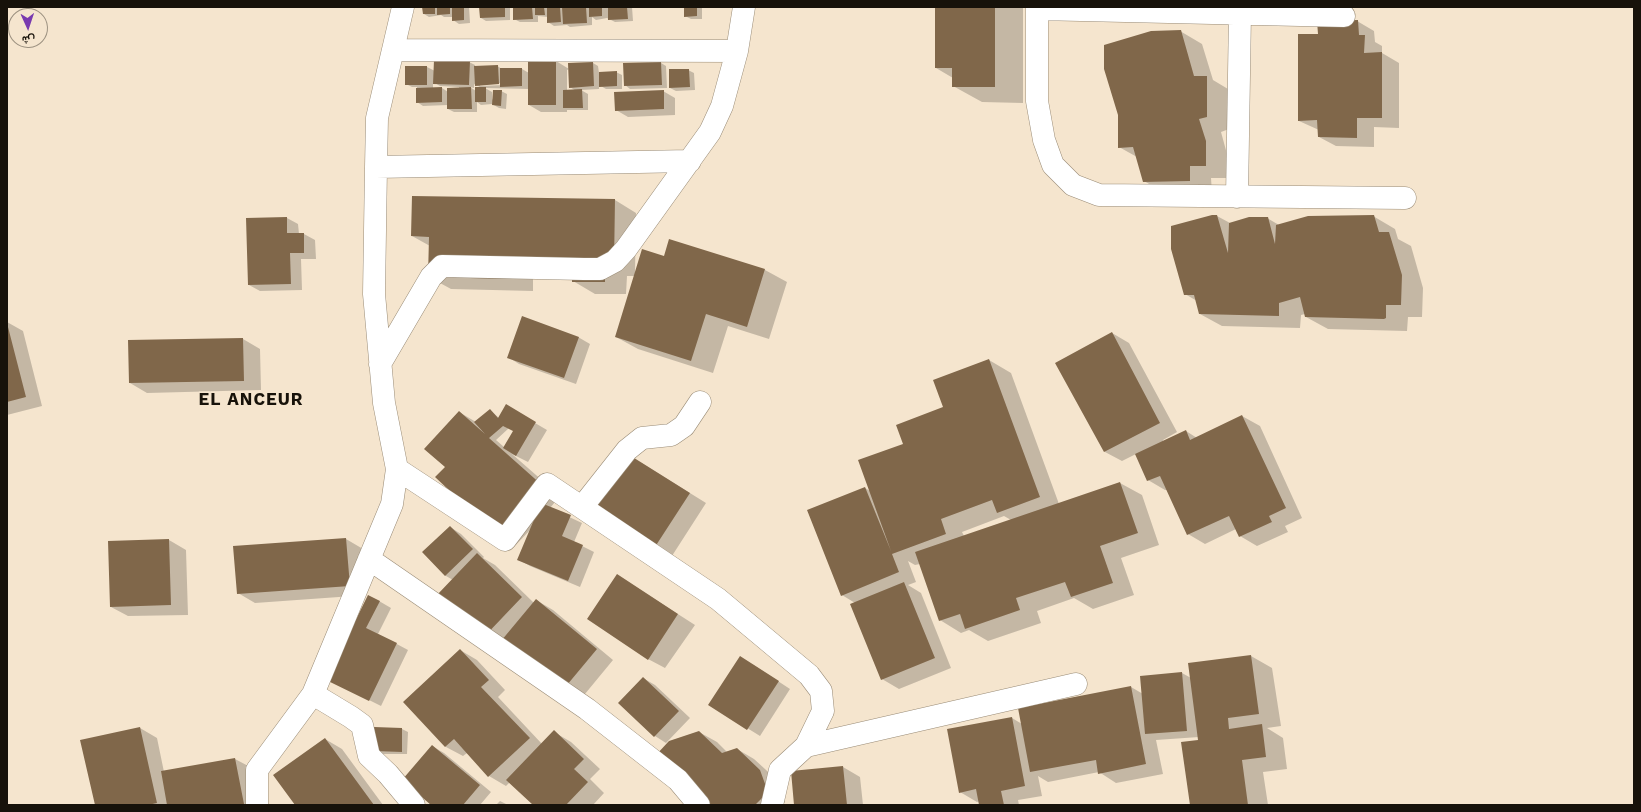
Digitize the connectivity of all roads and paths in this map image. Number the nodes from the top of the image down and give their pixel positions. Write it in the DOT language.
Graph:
graph roads {
  1 [pos="403,7"];
  2 [pos="744,7"];
  3 [pos="1037,8"];
  4 [pos="1207,10"];
  5 [pos="1240,13"];
  6 [pos="1344,16"];
  7 [pos="393,50"];
  8 [pos="737,51"];
  9 [pos="690,161"];
  10 [pos="376,167"];
  11 [pos="1237,196"];
  12 [pos="1405,198"];
  13 [pos="380,364"];
  14 [pos="700,402"];
  15 [pos="397,469"];
  16 [pos="582,508"];
  17 [pos="369,559"];
  18 [pos="1076,684"];
  19 [pos="313,694"];
  20 [pos="806,746"];
  21 [pos="257,805"];
  22 [pos="414,805"];
  23 [pos="699,805"];
  24 [pos="772,805"];
  1 -- 7 [label="street"];
  2 -- 8 [label="street"];
  3 -- 4 [label="street"];
  3 -- 11 [label="street"];
  4 -- 5 [label="street"];
  5 -- 6 [label="street"];
  5 -- 11 [label="street"];
  7 -- 8 [label="street"];
  7 -- 10 [label="street"];
  8 -- 9 [label="street"];
  9 -- 10 [label="street"];
  9 -- 13 [label="street"];
  10 -- 13 [label="street"];
  11 -- 12 [label="street"];
  13 -- 15 [label="street"];
  14 -- 16 [label="street"];
  15 -- 16 [label="street"];
  15 -- 17 [label="street"];
  16 -- 20 [label="street"];
  17 -- 19 [label="street"];
  17 -- 23 [label="street"];
  18 -- 20 [label="street"];
  19 -- 21 [label="street"];
  19 -- 22 [label="street"];
  20 -- 24 [label="street"];
}
